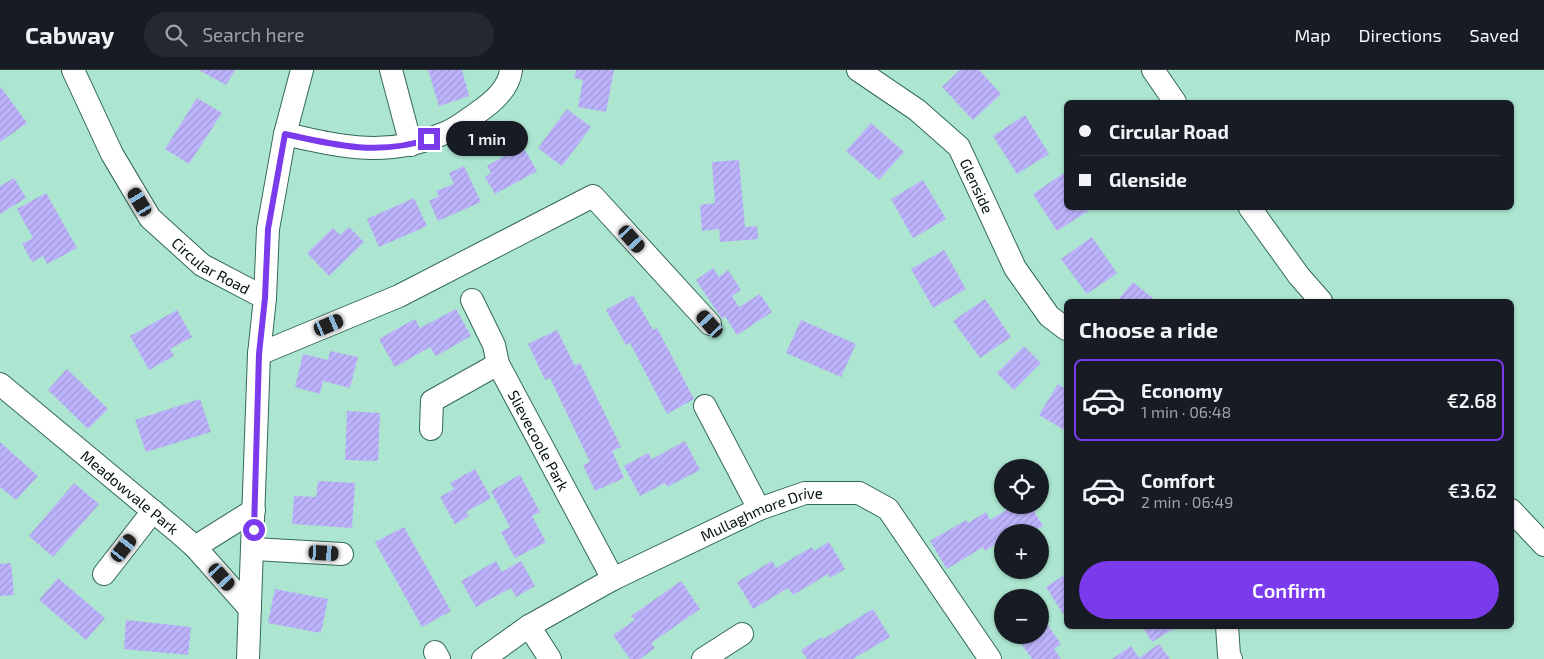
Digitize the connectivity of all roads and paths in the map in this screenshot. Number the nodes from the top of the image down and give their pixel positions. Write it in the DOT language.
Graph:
graph roads {
  1 [pos="73,70"];
  2 [pos="302,70"];
  3 [pos="391,70"];
  4 [pos="511,70"];
  5 [pos="858,70"];
  6 [pos="1153,70"];
  7 [pos="1174,100"];
  8 [pos="285,134"];
  9 [pos="411,145"];
  10 [pos="1251,210"];
  11 [pos="265,298"];
  12 [pos="1319,299"];
  13 [pos="472,300"];
  14 [pos="710,324"];
  15 [pos="1064,327"];
  16 [pos="259,354"];
  17 [pos="498,364"];
  18 [pos="0,384"];
  19 [pos="704,406"];
  20 [pos="431,429"];
  21 [pos="759,509"];
  22 [pos="254,510"];
  23 [pos="153,511"];
  24 [pos="1514,513"];
  25 [pos="1544,545"];
  26 [pos="195,547"];
  27 [pos="253,549"];
  28 [pos="342,554"];
  29 [pos="104,574"];
  30 [pos="613,578"];
  31 [pos="250,609"];
  32 [pos="529,626"];
  33 [pos="1227,629"];
  34 [pos="742,634"];
  35 [pos="709,658"];
  36 [pos="248,659"];
  37 [pos="483,659"];
  38 [pos="550,659"];
  39 [pos="990,659"];
  40 [pos="1231,659"];
  1 -- 11 [label="street, Circular Road"];
  2 -- 8 [label="street"];
  3 -- 9 [label="street"];
  4 -- 9 [label="street"];
  5 -- 15 [label="street, Glenside"];
  6 -- 7 [label="street"];
  8 -- 9 [label="street"];
  8 -- 11 [label="street"];
  10 -- 12 [label="street"];
  11 -- 16 [label="street, Circular Road"];
  13 -- 17 [label="street, Slievecoole Park"];
  14 -- 16 [label="street"];
  16 -- 22 [label="street, Circular Road"];
  17 -- 20 [label="street"];
  17 -- 30 [label="street, Slievecoole Park"];
  18 -- 23 [label="street, Meadowvale Park"];
  19 -- 21 [label="street"];
  21 -- 30 [label="street, Mullaghmore Drive"];
  21 -- 39 [label="street, Mullaghmore Drive"];
  22 -- 26 [label="street"];
  22 -- 27 [label="street, Circular Road"];
  23 -- 26 [label="street, Meadowvale Park"];
  23 -- 29 [label="street"];
  24 -- 25 [label="street"];
  26 -- 31 [label="street, Meadowvale Park"];
  27 -- 28 [label="street"];
  27 -- 31 [label="street, Circular Road"];
  30 -- 32 [label="street, Mullaghmore Drive"];
  31 -- 36 [label="street, Circular Road"];
  32 -- 37 [label="street, Mullaghmore Drive"];
  32 -- 38 [label="street"];
  33 -- 40 [label="street"];
  34 -- 35 [label="street"];
}
